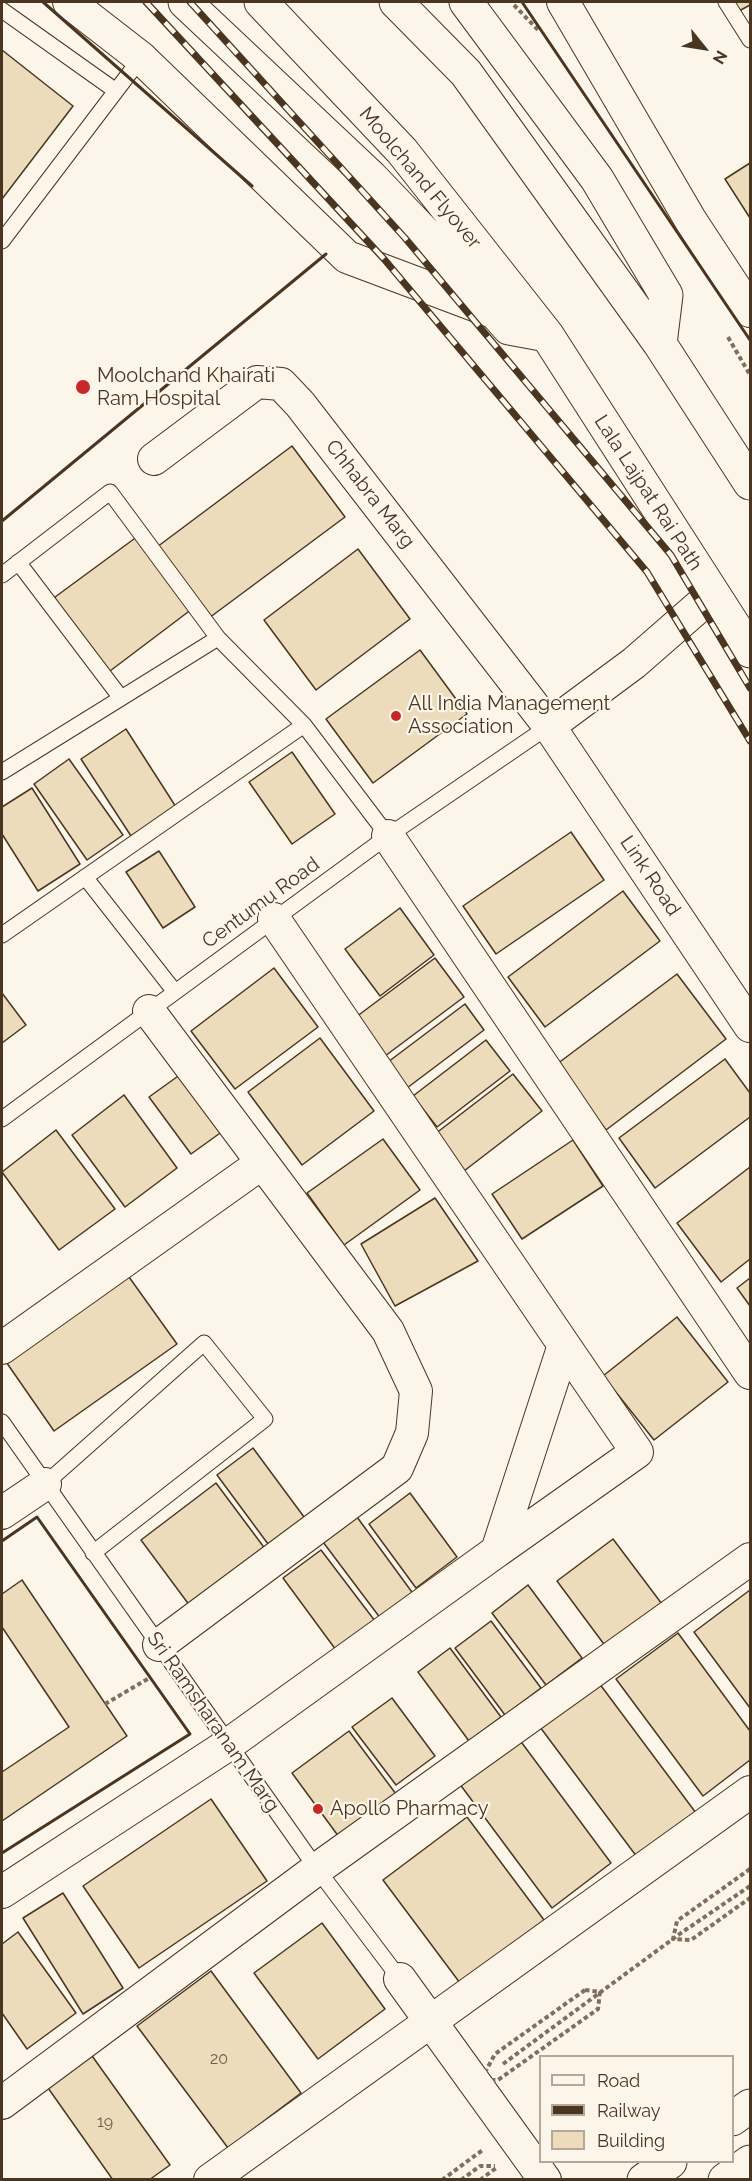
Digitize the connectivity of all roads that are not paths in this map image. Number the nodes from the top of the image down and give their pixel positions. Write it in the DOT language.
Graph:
graph roads {
  1 [pos="69,2"];
  2 [pos="185,2"];
  3 [pos="261,2"];
  4 [pos="396,2"];
  5 [pos="466,2"];
  6 [pos="563,2"];
  7 [pos="726,2"];
  8 [pos="2,10"];
  9 [pos="750,40"];
  10 [pos="141,58"];
  11 [pos="116,91"];
  12 [pos="2,241"];
  13 [pos="750,311"];
  14 [pos="496,313"];
  15 [pos="547,335"];
  16 [pos="660,344"];
  17 [pos="154,459"];
  18 [pos="750,483"];
  19 [pos="18,562"];
  20 [pos="2,575"];
  21 [pos="713,594"];
  22 [pos="218,638"];
  23 [pos="750,651"];
  24 [pos="121,698"];
  25 [pos="304,725"];
  26 [pos="549,726"];
  27 [pos="2,772"];
  28 [pos="388,836"];
  29 [pos="85,877"];
  30 [pos="274,919"];
  31 [pos="2,935"];
  32 [pos="175,992"];
  33 [pos="149,1011"];
  34 [pos="750,1026"];
  35 [pos="2,1119"];
  36 [pos="262,1163"];
  37 [pos="564,1346"];
  38 [pos="2,1348"];
  39 [pos="750,1373"];
  40 [pos="2,1422"];
  41 [pos="45,1484"];
  42 [pos="2,1513"];
  43 [pos="497,1551"];
  44 [pos="93,1552"];
  45 [pos="750,1559"];
  46 [pos="165,1653"];
  47 [pos="229,1744"];
  48 [pos="750,1792"];
  49 [pos="317,1869"];
  50 [pos="2,1892"];
  51 [pos="400,1979"];
  52 [pos="430,2019"];
  53 [pos="2,2103"];
  54 [pos="750,2106"];
  55 [pos="734,2118"];
  56 [pos="750,2162"];
  57 [pos="669,2163"];
  58 [pos="210,2180"];
  59 [pos="545,2180"];
  60 [pos="644,2180"];
  61 [pos="725,2180"];
  1 -- 10 [label="street"];
  2 -- 14 [label="main road"];
  3 -- 15 [label="main road, Moolchand Flyover"];
  4 -- 16 [label="main road"];
  5 -- 16 [label="main road"];
  6 -- 13 [label="street"];
  7 -- 9 [label="lane"];
  8 -- 11 [label="lane"];
  10 -- 11 [label="lane"];
  10 -- 14 [label="street"];
  11 -- 12 [label="lane"];
  14 -- 15 [label="main road"];
  15 -- 21 [label="main road, Lala Lajpat Rai Path"];
  16 -- 18 [label="main road"];
  17 -- 26 [label="street, Chhabra Marg"];
  19 -- 20 [label="lane"];
  19 -- 22 [label="lane"];
  19 -- 24 [label="lane"];
  21 -- 23 [label="main road, Lala Lajpat Rai Path"];
  21 -- 26 [label="street"];
  22 -- 24 [label="lane"];
  22 -- 25 [label="lane"];
  24 -- 27 [label="lane"];
  25 -- 28 [label="lane"];
  25 -- 29 [label="lane"];
  26 -- 28 [label="lane, Centumu Road"];
  26 -- 34 [label="street, Link Road"];
  28 -- 30 [label="lane, Centumu Road"];
  28 -- 39 [label="street"];
  29 -- 31 [label="lane"];
  29 -- 32 [label="lane"];
  30 -- 32 [label="lane, Centumu Road"];
  30 -- 37 [label="street"];
  32 -- 33 [label="lane, Centumu Road"];
  33 -- 35 [label="lane, Centumu Road"];
  33 -- 36 [label="street"];
  36 -- 38 [label="street"];
  36 -- 46 [label="street"];
  37 -- 43 [label="street"];
  37 -- 43 [label="street"];
  40 -- 41 [label="lane, Sri Ramsharanam Marg"];
  41 -- 42 [label="street"];
  41 -- 44 [label="lane, Sri Ramsharanam Marg"];
  41 -- 44 [label="lane"];
  43 -- 47 [label="street"];
  44 -- 46 [label="lane, Sri Ramsharanam Marg"];
  45 -- 49 [label="street"];
  46 -- 47 [label="lane, Sri Ramsharanam Marg"];
  47 -- 49 [label="lane, Sri Ramsharanam Marg"];
  47 -- 50 [label="street"];
  48 -- 52 [label="street"];
  49 -- 51 [label="lane, Sri Ramsharanam Marg"];
  49 -- 53 [label="street"];
  51 -- 52 [label="street, Sri Ramsharanam Marg"];
  52 -- 58 [label="street"];
  52 -- 59 [label="street, Sri Ramsharanam Marg"];
  54 -- 55 [label="main road"];
  56 -- 61 [label="main road"];
  57 -- 60 [label="main road"];
}
